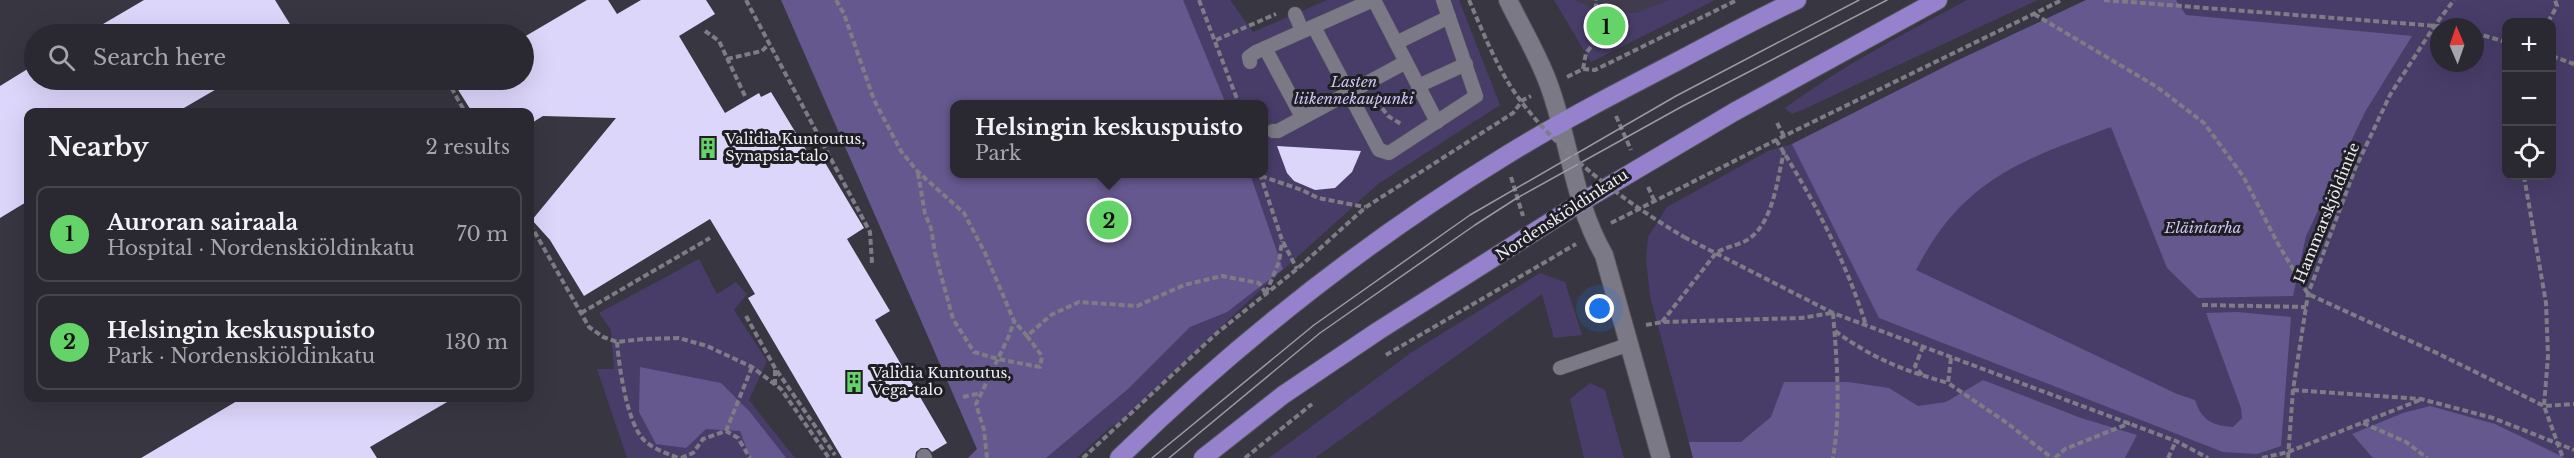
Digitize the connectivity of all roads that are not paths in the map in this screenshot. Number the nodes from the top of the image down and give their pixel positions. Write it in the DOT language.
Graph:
graph roads {
  1 [pos="1374,0"];
  2 [pos="1443,0"];
  3 [pos="1508,0"];
  4 [pos="1797,0"];
  5 [pos="1938,0"];
  6 [pos="1295,14"];
  7 [pos="1449,17"];
  8 [pos="1307,27"];
  9 [pos="1396,43"];
  10 [pos="1265,48"];
  11 [pos="1250,62"];
  12 [pos="1406,62"];
  13 [pos="1466,64"];
  14 [pos="1418,86"];
  15 [pos="1349,93"];
  16 [pos="1302,117"];
  17 [pos="1437,122"];
  18 [pos="1561,123"];
  19 [pos="1273,131"];
  20 [pos="1580,203"];
  21 [pos="1628,336"];
  22 [pos="1560,368"];
  23 [pos="1119,458"];
  24 [pos="1203,458"];
  25 [pos="1661,458"];
  1 -- 8 [label="lane"];
  1 -- 9 [label="lane"];
  2 -- 7 [label="lane"];
  3 -- 18 [label="street"];
  4 -- 18 [label="main road"];
  5 -- 20 [label="main road, Nordenskiöldinkatu"];
  6 -- 8 [label="lane"];
  7 -- 9 [label="lane"];
  7 -- 13 [label="lane"];
  8 -- 10 [label="lane"];
  8 -- 15 [label="lane"];
  9 -- 12 [label="lane"];
  10 -- 11 [label="lane"];
  10 -- 16 [label="lane"];
  12 -- 14 [label="lane"];
  12 -- 15 [label="lane"];
  13 -- 14 [label="lane"];
  13 -- 17 [label="lane"];
  14 -- 17 [label="lane"];
  15 -- 16 [label="lane"];
  15 -- 17 [label="lane"];
  16 -- 19 [label="lane"];
  18 -- 20 [label="street"];
  18 -- 23 [label="main road"];
  20 -- 21 [label="street"];
  20 -- 24 [label="main road, Nordenskiöldinkatu"];
  21 -- 22 [label="lane"];
  21 -- 25 [label="street"];
}
